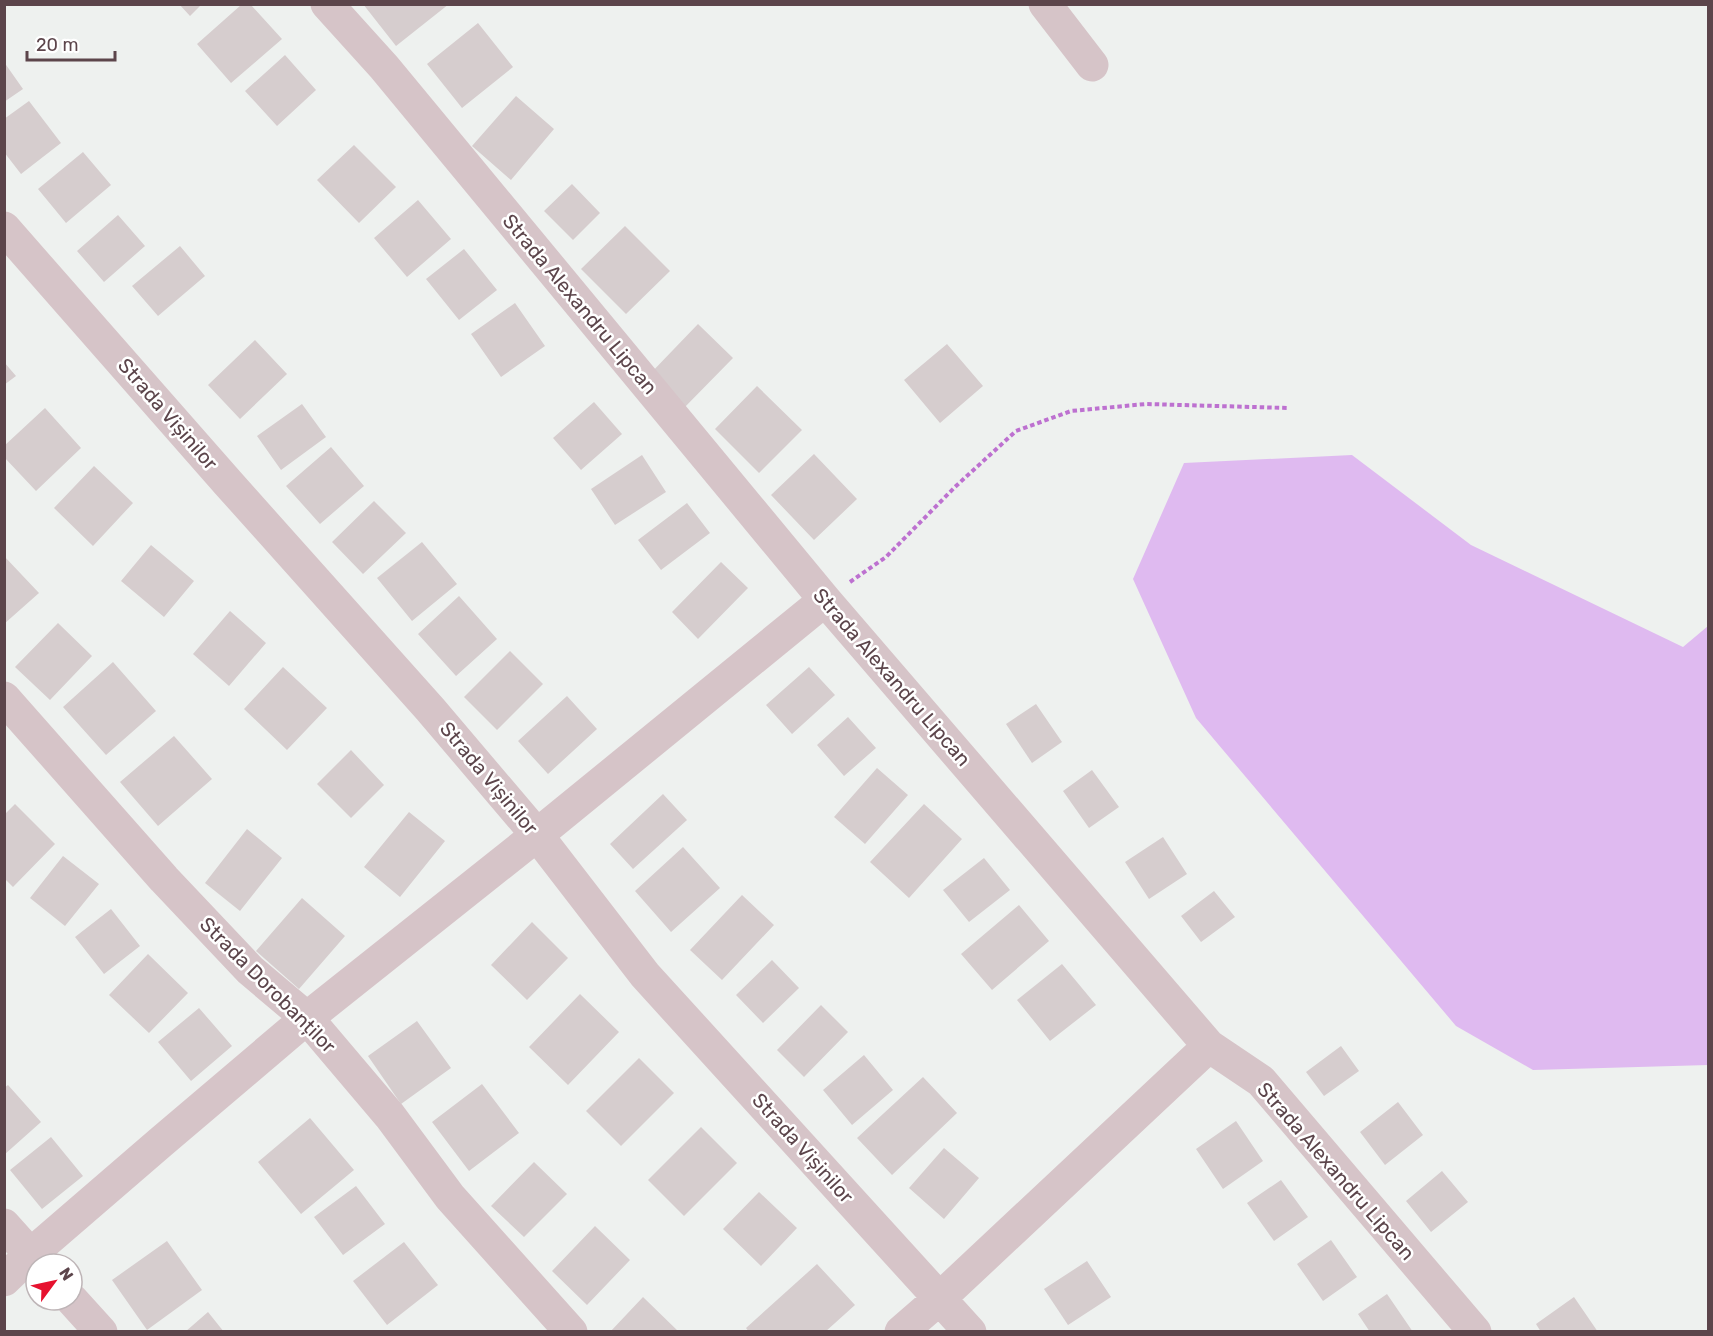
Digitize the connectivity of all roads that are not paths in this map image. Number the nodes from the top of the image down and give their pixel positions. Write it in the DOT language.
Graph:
graph roads {
  1 [pos="327,4"];
  2 [pos="1045,4"];
  3 [pos="1092,65"];
  4 [pos="4,228"];
  5 [pos="825,600"];
  6 [pos="4,698"];
  7 [pos="537,835"];
  8 [pos="307,1018"];
  9 [pos="1209,1046"];
  10 [pos="4,1225"];
  11 [pos="27,1252"];
  12 [pos="43,1252"];
  13 [pos="24,1267"];
  14 [pos="4,1280"];
  15 [pos="939,1299"];
  16 [pos="83,1312"];
  17 [pos="101,1332"];
  18 [pos="571,1332"];
  19 [pos="901,1332"];
  20 [pos="970,1332"];
  21 [pos="1475,1332"];
  1 -- 5 [label="street, Strada Alexandru Lipcan"];
  2 -- 3 [label="street"];
  4 -- 7 [label="street, Strada Vișinilor"];
  5 -- 7 [label="street"];
  5 -- 9 [label="street, Strada Alexandru Lipcan"];
  6 -- 8 [label="street, Strada Dorobanților"];
  7 -- 8 [label="street"];
  7 -- 15 [label="street, Strada Vișinilor"];
  8 -- 12 [label="street"];
  8 -- 18 [label="street, Strada Dorobanților"];
  9 -- 15 [label="street"];
  9 -- 21 [label="street, Strada Alexandru Lipcan"];
  10 -- 11 [label="street"];
  13 -- 14 [label="street"];
  15 -- 19 [label="street"];
  15 -- 20 [label="street, Strada Vișinilor"];
  16 -- 17 [label="street"];
}
